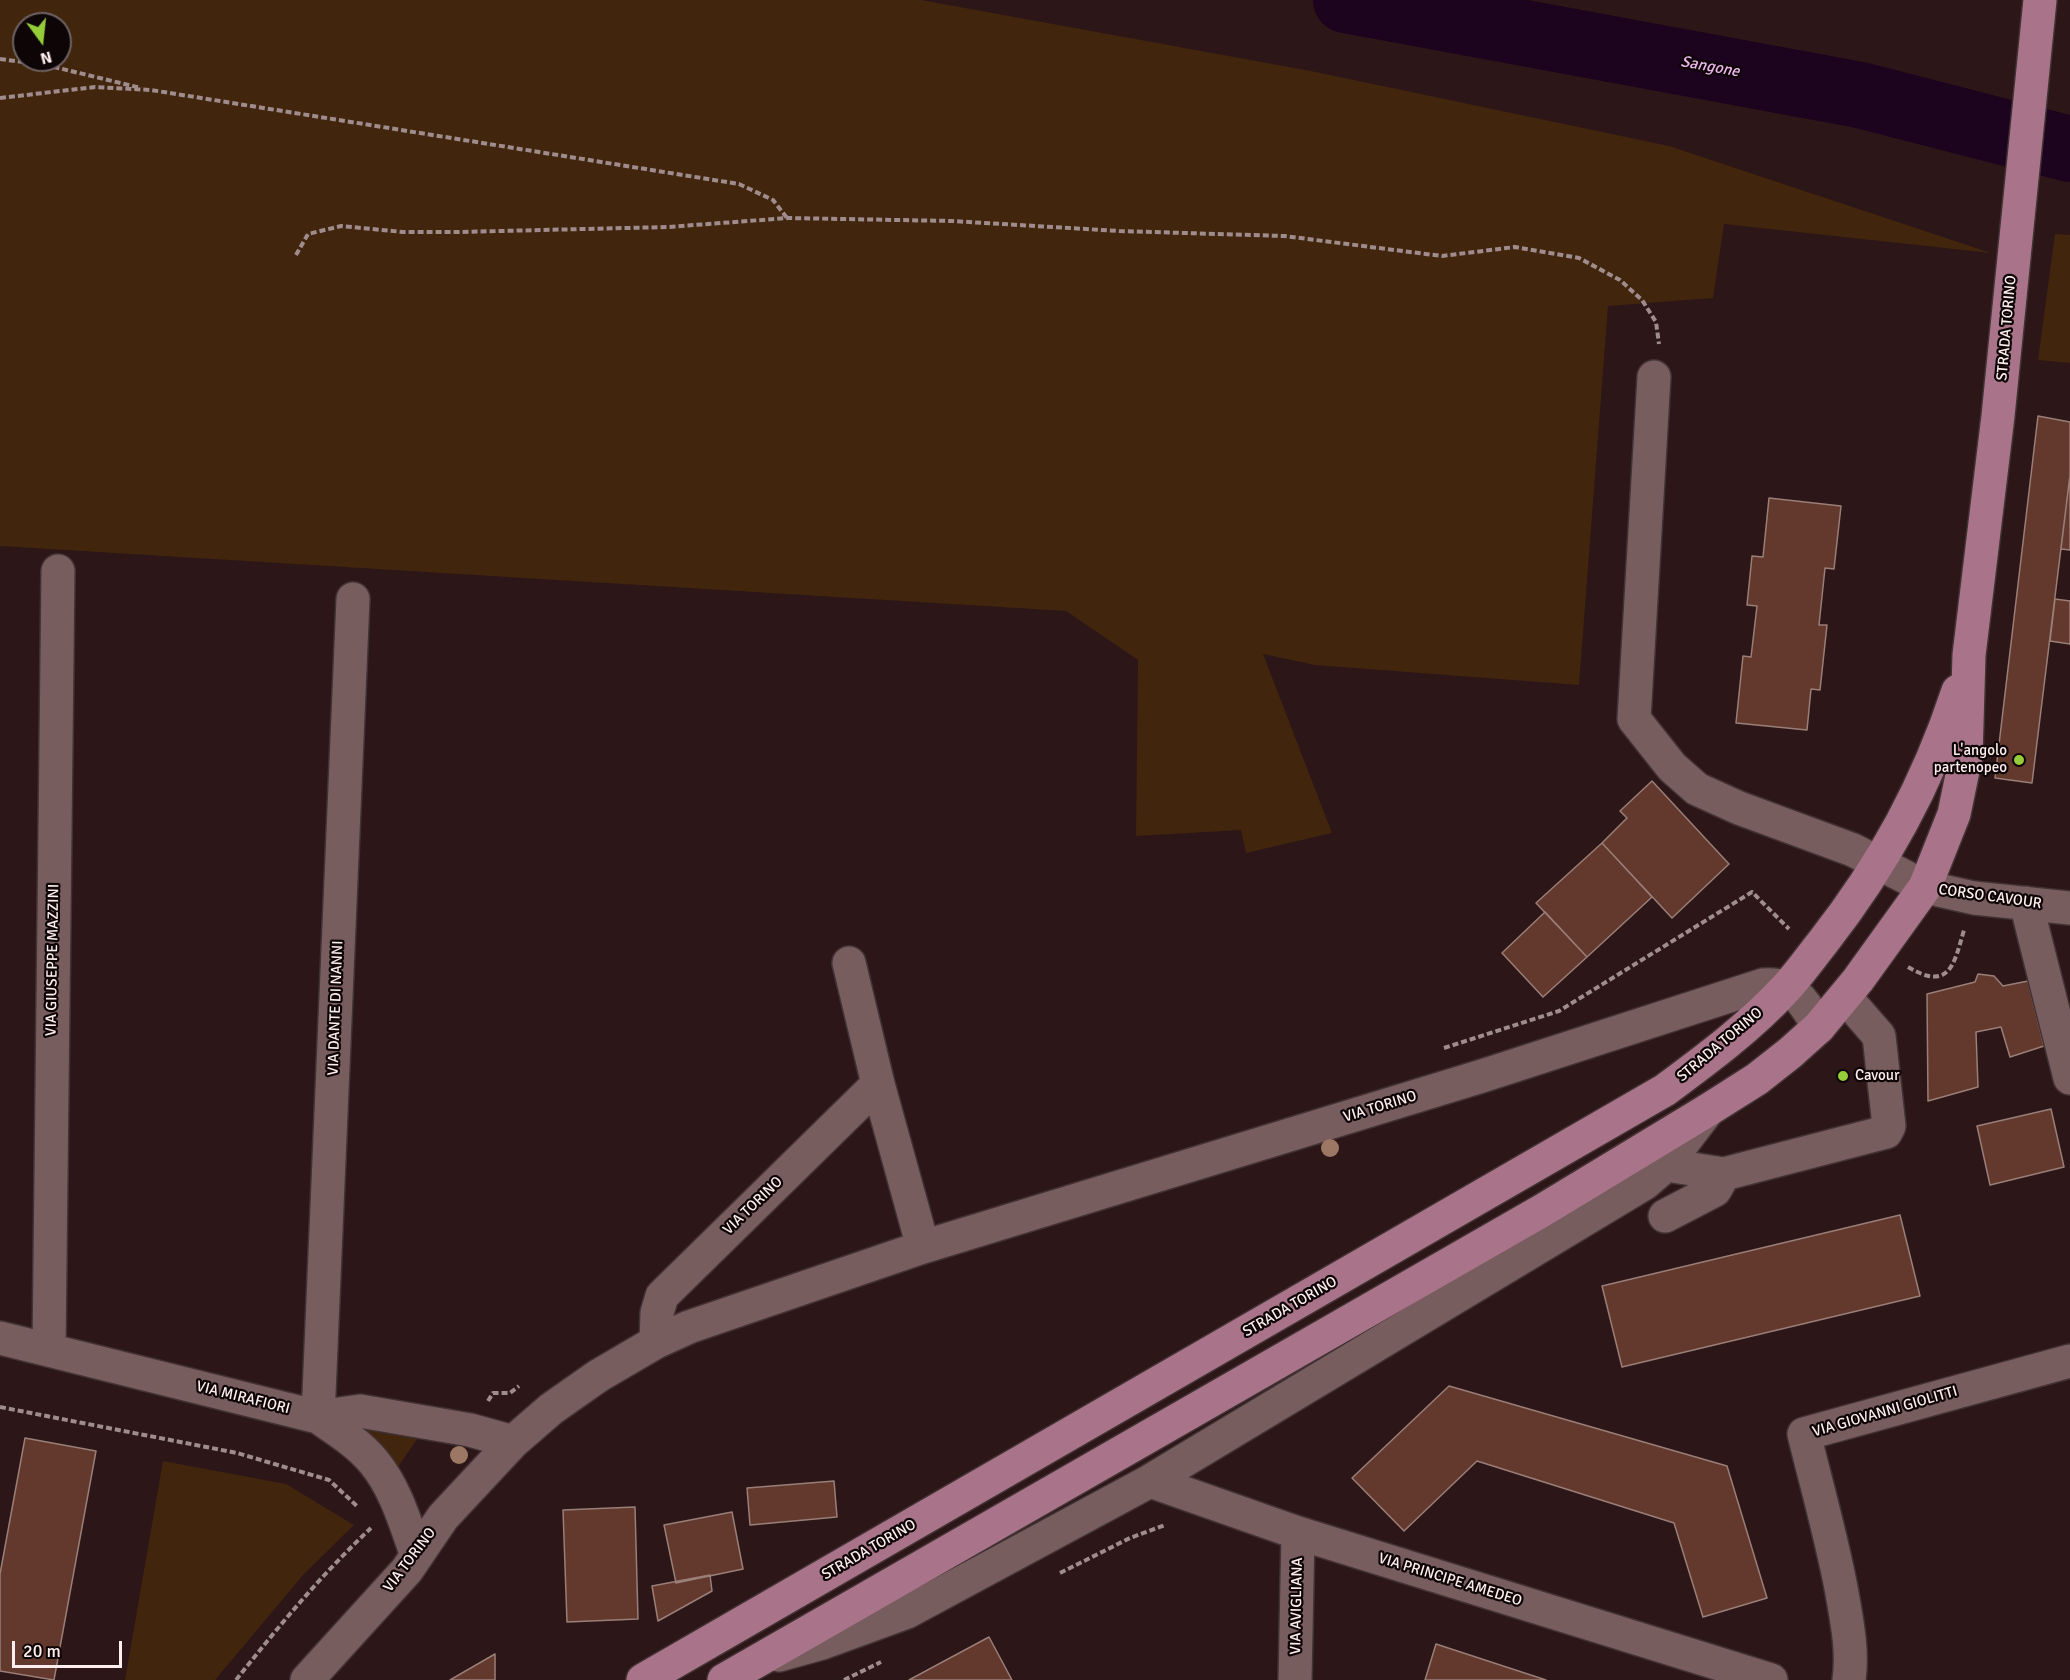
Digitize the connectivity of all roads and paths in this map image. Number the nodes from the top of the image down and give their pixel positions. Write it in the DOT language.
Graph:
graph roads {
  1 [pos="2040,0"];
  2 [pos="0,59"];
  3 [pos="151,90"];
  4 [pos="0,98"];
  5 [pos="788,218"];
  6 [pos="296,255"];
  7 [pos="1654,377"];
  8 [pos="58,571"];
  9 [pos="353,599"];
  10 [pos="1969,655"];
  11 [pos="1879,863"];
  12 [pos="1925,887"];
  13 [pos="2026,903"];
  14 [pos="2070,908"];
  15 [pos="849,963"];
  16 [pos="1786,988"];
  17 [pos="1845,997"];
  18 [pos="1819,1027"];
  19 [pos="2070,1078"];
  20 [pos="878,1084"];
  21 [pos="1708,1110"];
  22 [pos="1665,1165"];
  23 [pos="1724,1174"];
  24 [pos="1665,1216"];
  25 [pos="923,1247"];
  26 [pos="0,1338"];
  27 [pos="656,1342"];
  28 [pos="49,1349"];
  29 [pos="2070,1361"];
  30 [pos="0,1407"];
  31 [pos="318,1417"];
  32 [pos="513,1442"];
  33 [pos="1150,1481"];
  34 [pos="361,1509"];
  35 [pos="1175,1526"];
  36 [pos="1298,1533"];
  37 [pos="416,1553"];
  38 [pos="1056,1575"];
  39 [pos="887,1659"];
  40 [pos="757,1661"];
  41 [pos="1758,1678"];
  42 [pos="307,1680"];
  43 [pos="643,1680"];
  44 [pos="724,1680"];
  45 [pos="844,1680"];
  46 [pos="1295,1680"];
  47 [pos="1849,1680"];
  1 -- 10 [label="main road, STRADA TORINO"];
  2 -- 3 [label="path"];
  3 -- 4 [label="path"];
  3 -- 5 [label="path"];
  5 -- 6 [label="path"];
  5 -- 7 [label="path"];
  7 -- 11 [label="street"];
  8 -- 28 [label="street, VIA GIUSEPPE MAZZINI"];
  9 -- 31 [label="street, VIA DANTE DI NANNI"];
  10 -- 11 [label="main road, STRADA TORINO"];
  10 -- 12 [label="main road, STRADA TORINO"];
  11 -- 12 [label="street, CORSO CAVOUR"];
  11 -- 16 [label="main road, STRADA TORINO"];
  12 -- 13 [label="street, CORSO CAVOUR"];
  12 -- 17 [label="main road, STRADA TORINO"];
  13 -- 14 [label="street, CORSO CAVOUR"];
  13 -- 19 [label="street"];
  15 -- 20 [label="street"];
  16 -- 18 [label="street"];
  16 -- 25 [label="street, VIA TORINO"];
  16 -- 43 [label="main road, STRADA TORINO"];
  17 -- 18 [label="main road, STRADA TORINO"];
  17 -- 23 [label="street"];
  18 -- 21 [label="main road, STRADA TORINO"];
  20 -- 25 [label="street"];
  20 -- 27 [label="street, VIA TORINO"];
  21 -- 22 [label="street, STRADA TORINO"];
  21 -- 40 [label="main road, STRADA TORINO"];
  22 -- 23 [label="street"];
  22 -- 33 [label="street, STRADA TORINO"];
  23 -- 24 [label="street"];
  25 -- 27 [label="street, VIA TORINO"];
  26 -- 28 [label="street, VIA MIRAFIORI"];
  27 -- 32 [label="street, VIA TORINO"];
  28 -- 31 [label="street, VIA MIRAFIORI"];
  29 -- 47 [label="street, VIA GIOVANNI GIOLITTI"];
  30 -- 34 [label="path"];
  31 -- 32 [label="street"];
  31 -- 37 [label="street, VIA MIRAFIORI"];
  32 -- 37 [label="street, VIA TORINO"];
  33 -- 36 [label="street, VIA PRINCIPE AMEDEO"];
  33 -- 40 [label="street, STRADA TORINO"];
  35 -- 38 [label="path"];
  36 -- 41 [label="street, VIA PRINCIPE AMEDEO"];
  36 -- 46 [label="street, VIA AVIGLIANA"];
  37 -- 42 [label="street, VIA TORINO"];
  39 -- 45 [label="path"];
  40 -- 44 [label="main road, STRADA TORINO"];
}
